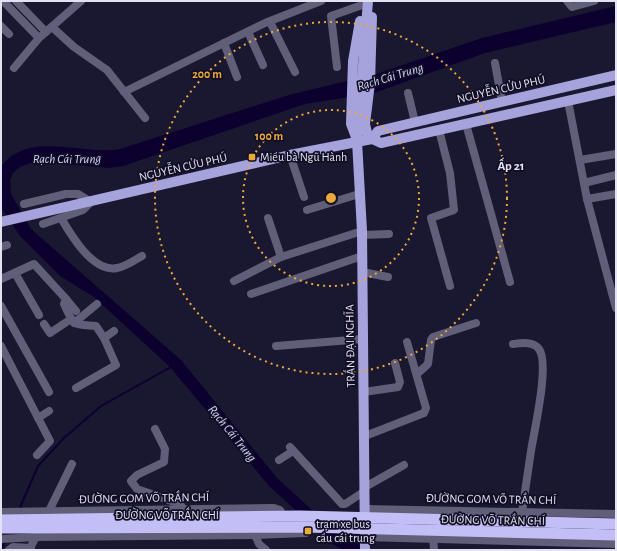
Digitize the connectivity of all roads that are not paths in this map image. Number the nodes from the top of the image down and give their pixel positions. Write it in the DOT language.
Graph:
graph roads {
  1 [pos="3,1"];
  2 [pos="16,1"];
  3 [pos="81,1"];
  4 [pos="321,1"];
  5 [pos="567,1"];
  6 [pos="594,1"];
  7 [pos="367,2"];
  8 [pos="270,22"];
  9 [pos="1,26"];
  10 [pos="49,30"];
  11 [pos="248,32"];
  12 [pos="9,34"];
  13 [pos="39,38"];
  14 [pos="224,43"];
  15 [pos="495,63"];
  16 [pos="362,64"];
  17 [pos="263,65"];
  18 [pos="337,67"];
  19 [pos="14,68"];
  20 [pos="295,72"];
  21 [pos="616,75"];
  22 [pos="237,77"];
  23 [pos="616,90"];
  24 [pos="124,92"];
  25 [pos="408,93"];
  26 [pos="360,99"];
  27 [pos="568,101"];
  28 [pos="502,102"];
  29 [pos="145,118"];
  30 [pos="415,122"];
  31 [pos="350,124"];
  32 [pos="365,124"];
  33 [pos="466,124"];
  34 [pos="440,130"];
  35 [pos="372,139"];
  36 [pos="357,141"];
  37 [pos="342,144"];
  38 [pos="616,154"];
  39 [pos="290,155"];
  40 [pos="580,160"];
  41 [pos="616,175"];
  42 [pos="584,183"];
  43 [pos="359,194"];
  44 [pos="616,194"];
  45 [pos="304,197"];
  46 [pos="587,199"];
  47 [pos="91,202"];
  48 [pos="24,204"];
  49 [pos="307,210"];
  50 [pos="61,218"];
  51 [pos="268,218"];
  52 [pos="2,222"];
  53 [pos="43,224"];
  54 [pos="362,233"];
  55 [pos="389,234"];
  56 [pos="142,256"];
  57 [pos="362,256"];
  58 [pos="281,257"];
  59 [pos="362,272"];
  60 [pos="15,273"];
  61 [pos="388,276"];
  62 [pos="1,279"];
  63 [pos="234,281"];
  64 [pos="510,282"];
  65 [pos="613,285"];
  66 [pos="450,286"];
  67 [pos="251,294"];
  68 [pos="66,299"];
  69 [pos="97,304"];
  70 [pos="1,306"];
  71 [pos="616,308"];
  72 [pos="76,311"];
  73 [pos="39,315"];
  74 [pos="73,321"];
  75 [pos="476,323"];
  76 [pos="44,324"];
  77 [pos="114,330"];
  78 [pos="104,338"];
  79 [pos="363,339"];
  80 [pos="407,342"];
  81 [pos="513,344"];
  82 [pos="1,346"];
  83 [pos="276,346"];
  84 [pos="395,363"];
  85 [pos="416,374"];
  86 [pos="76,388"];
  87 [pos="48,392"];
  88 [pos="364,392"];
  89 [pos="49,411"];
  90 [pos="38,418"];
  91 [pos="155,429"];
  92 [pos="364,436"];
  93 [pos="37,455"];
  94 [pos="279,460"];
  95 [pos="72,464"];
  96 [pos="404,465"];
  97 [pos="365,489"];
  98 [pos="183,509"];
  99 [pos="1,512"];
  100 [pos="49,512"];
  101 [pos="522,512"];
  102 [pos="366,513"];
  103 [pos="616,514"];
  104 [pos="283,516"];
  105 [pos="1,520"];
  106 [pos="616,524"];
  107 [pos="1,528"];
  108 [pos="34,528"];
  109 [pos="308,528"];
  110 [pos="433,535"];
  111 [pos="616,535"];
  112 [pos="255,536"];
  113 [pos="4,539"];
  114 [pos="365,540"];
  115 [pos="616,544"];
  116 [pos="30,549"];
  117 [pos="9,550"];
  118 [pos="266,550"];
  119 [pos="434,550"];
  1 -- 13 [label="street"];
  2 -- 10 [label="street"];
  3 -- 10 [label="street"];
  4 -- 8 [label="street"];
  5 -- 6 [label="street"];
  7 -- 16 [label="main road, TRẦN ĐẠI NGHĨA"];
  7 -- 16 [label="main road, TRẦN ĐẠI NGHĨA"];
  7 -- 18 [label="street"];
  8 -- 11 [label="street"];
  8 -- 20 [label="street"];
  9 -- 12 [label="street"];
  10 -- 13 [label="street"];
  10 -- 24 [label="street"];
  11 -- 14 [label="street"];
  11 -- 17 [label="street"];
  13 -- 19 [label="street"];
  14 -- 22 [label="street"];
  14 -- 24 [label="street"];
  15 -- 28 [label="street"];
  16 -- 26 [label="main road, TRẦN ĐẠI NGHĨA"];
  16 -- 26 [label="main road"];
  21 -- 28 [label="main road, NGUYỄN CỬU PHÚ"];
  23 -- 27 [label="main road, NGUYỄN CỬU PHÚ"];
  24 -- 29 [label="street"];
  25 -- 30 [label="street"];
  26 -- 31 [label="main road, TRẦN ĐẠI NGHĨA"];
  26 -- 32 [label="main road, TRẦN ĐẠI NGHĨA"];
  26 -- 36 [label="main road, TRẦN ĐẠI NGHĨA"];
  27 -- 33 [label="main road, NGUYỄN CỬU PHÚ"];
  27 -- 40 [label="street"];
  28 -- 30 [label="main road, NGUYỄN CỬU PHÚ"];
  30 -- 35 [label="main road, NGUYỄN CỬU PHÚ"];
  31 -- 36 [label="main road, TRẦN ĐẠI NGHĨA"];
  31 -- 37 [label="main road"];
  32 -- 35 [label="main road"];
  32 -- 36 [label="main road, TRẦN ĐẠI NGHĨA"];
  33 -- 34 [label="main road, NGUYỄN CỬU PHÚ"];
  33 -- 64 [label="street"];
  34 -- 35 [label="main road, NGUYỄN CỬU PHÚ"];
  34 -- 66 [label="street"];
  35 -- 36 [label="main road, NGUYỄN CỬU PHÚ"];
  36 -- 37 [label="main road, NGUYỄN CỬU PHÚ"];
  36 -- 43 [label="main road, TRẦN ĐẠI NGHĨA"];
  37 -- 39 [label="main road, NGUYỄN CỬU PHÚ"];
  38 -- 40 [label="street"];
  39 -- 45 [label="street"];
  39 -- 47 [label="main road, NGUYỄN CỬU PHÚ"];
  40 -- 42 [label="street"];
  41 -- 42 [label="street"];
  42 -- 46 [label="street"];
  43 -- 49 [label="street"];
  43 -- 54 [label="main road, TRẦN ĐẠI NGHĨA"];
  44 -- 46 [label="street"];
  46 -- 65 [label="street"];
  47 -- 48 [label="street"];
  47 -- 50 [label="street"];
  47 -- 52 [label="main road, NGUYỄN CỬU PHÚ"];
  50 -- 53 [label="street"];
  50 -- 56 [label="street"];
  51 -- 58 [label="street"];
  54 -- 55 [label="street"];
  54 -- 57 [label="main road, TRẦN ĐẠI NGHĨA"];
  54 -- 58 [label="street"];
  57 -- 59 [label="main road, TRẦN ĐẠI NGHĨA"];
  57 -- 67 [label="street"];
  58 -- 63 [label="street"];
  59 -- 61 [label="street"];
  59 -- 79 [label="main road, TRẦN ĐẠI NGHĨA"];
  60 -- 62 [label="street"];
  60 -- 68 [label="street"];
  60 -- 73 [label="street"];
  65 -- 71 [label="street"];
  68 -- 72 [label="street"];
  68 -- 74 [label="street"];
  69 -- 74 [label="street"];
  70 -- 87 [label="street"];
  74 -- 76 [label="street"];
  74 -- 78 [label="street"];
  75 -- 85 [label="street"];
  77 -- 78 [label="street"];
  78 -- 86 [label="street"];
  79 -- 83 [label="street"];
  79 -- 88 [label="main road, TRẦN ĐẠI NGHĨA"];
  80 -- 85 [label="street"];
  81 -- 101 [label="street"];
  82 -- 90 [label="street"];
  84 -- 88 [label="street"];
  85 -- 92 [label="street"];
  88 -- 92 [label="main road, TRẦN ĐẠI NGHĨA"];
  89 -- 90 [label="street"];
  90 -- 93 [label="street"];
  91 -- 98 [label="street"];
  92 -- 97 [label="main road, TRẦN ĐẠI NGHĨA"];
  94 -- 97 [label="street"];
  95 -- 100 [label="street"];
  96 -- 97 [label="street"];
  97 -- 102 [label="main road, TRẦN ĐẠI NGHĨA"];
  98 -- 100 [label="street, ĐƯỜNG GOM VÕ TRẦN CHÍ"];
  98 -- 104 [label="street, ĐƯỜNG GOM VÕ TRẦN CHÍ"];
  99 -- 100 [label="street, ĐƯỜNG GOM VÕ TRẦN CHÍ"];
  101 -- 102 [label="street, ĐƯỜNG GOM VÕ TRẦN CHÍ"];
  101 -- 103 [label="street, ĐƯỜNG GOM VÕ TRẦN CHÍ"];
  102 -- 104 [label="highway, ĐƯỜNG VÕ TRẦN CHÍ"];
  102 -- 106 [label="highway, ĐƯỜNG VÕ TRẦN CHÍ"];
  102 -- 114 [label="main road, TRẦN ĐẠI NGHĨA"];
  104 -- 108 [label="highway, ĐƯỜNG VÕ TRẦN CHÍ"];
  105 -- 108 [label="highway"];
  107 -- 108 [label="highway"];
  108 -- 109 [label="highway, ĐƯỜNG VÕ TRẦN CHÍ"];
  108 -- 112 [label="street"];
  108 -- 113 [label="street"];
  108 -- 116 [label="street"];
  109 -- 112 [label="street"];
  109 -- 114 [label="highway, ĐƯỜNG VÕ TRẦN CHÍ"];
  110 -- 111 [label="highway, ĐƯỜNG VÕ TRẦN CHÍ"];
  110 -- 114 [label="highway, ĐƯỜNG VÕ TRẦN CHÍ"];
  110 -- 115 [label="street"];
  110 -- 119 [label="street"];
  112 -- 118 [label="street"];
  116 -- 117 [label="street"];
}
